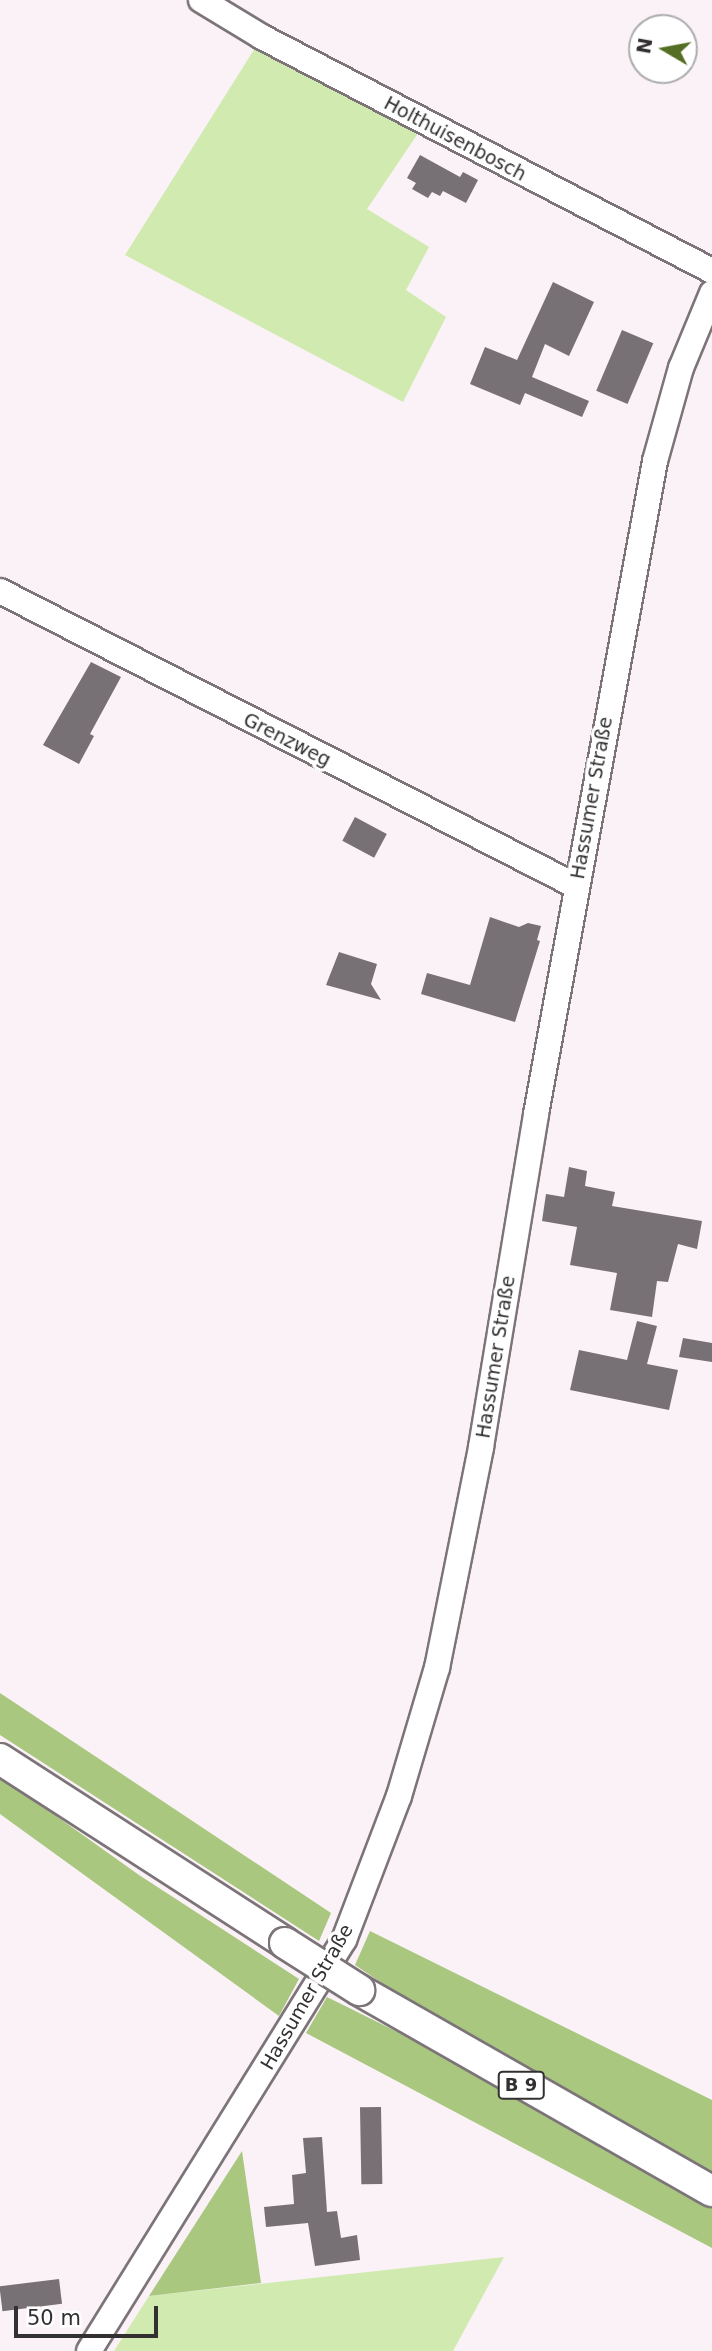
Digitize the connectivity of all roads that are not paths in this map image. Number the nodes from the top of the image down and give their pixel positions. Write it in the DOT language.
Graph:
graph roads {
  1 [pos="201,0"];
  2 [pos="712,271"];
  3 [pos="712,293"];
  4 [pos="0,591"];
  5 [pos="576,886"];
  6 [pos="0,1759"];
  7 [pos="712,2191"];
  8 [pos="89,2351"];
  1 -- 2 [label="street, Holthuisenbosch"];
  3 -- 5 [label="street, Hassumer Straße"];
  4 -- 5 [label="street, Grenzweg"];
  5 -- 8 [label="street, Hassumer Straße"];
  6 -- 7 [label="main road, B 9, bridge"];
}
